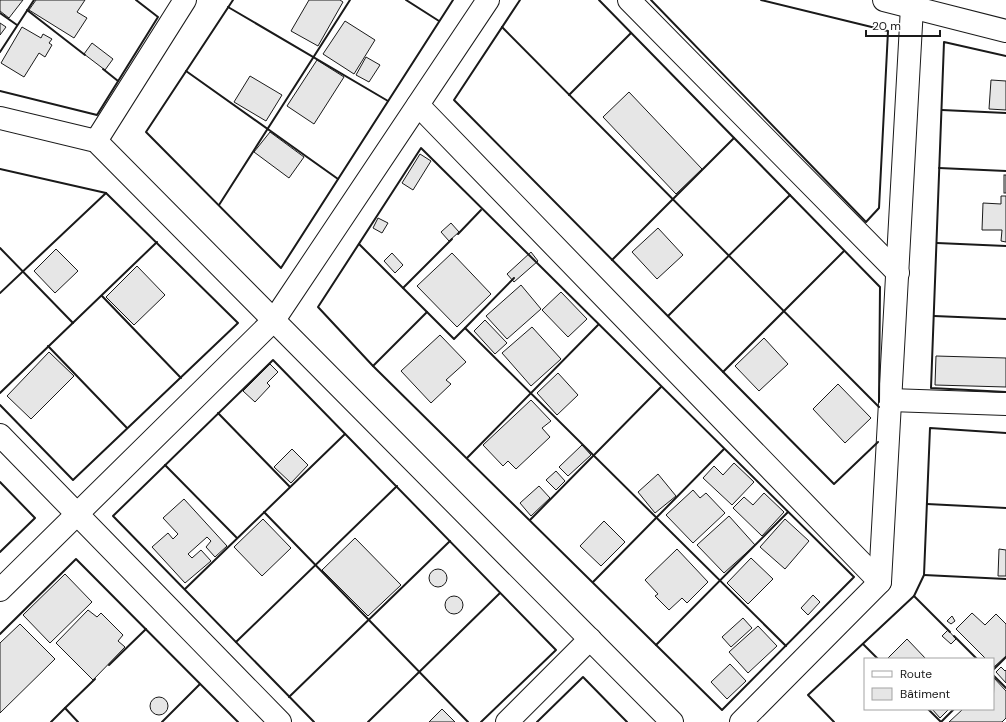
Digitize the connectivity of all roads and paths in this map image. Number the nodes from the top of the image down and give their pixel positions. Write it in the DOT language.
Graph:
graph roads {
  1 [pos="185,0"];
  2 [pos="488,0"];
  3 [pos="629,0"];
  4 [pos="884,0"];
  5 [pos="912,7"];
  6 [pos="1006,31"];
  7 [pos="418,105"];
  8 [pos="0,118"];
  9 [pos="96,141"];
  10 [pos="898,273"];
  11 [pos="274,320"];
  12 [pos="890,400"];
  13 [pos="1006,404"];
  14 [pos="0,436"];
  15 [pos="77,514"];
  16 [pos="880,582"];
  17 [pos="0,590"];
  18 [pos="590,639"];
  19 [pos="280,722"];
  20 [pos="507,722"];
  21 [pos="672,722"];
  22 [pos="741,722"];
  1 -- 9 [label="street"];
  2 -- 7 [label="street"];
  3 -- 10 [label="street"];
  4 -- 5 [label="street"];
  5 -- 6 [label="street"];
  5 -- 10 [label="street"];
  7 -- 11 [label="street"];
  7 -- 16 [label="street"];
  8 -- 9 [label="street"];
  9 -- 11 [label="street"];
  10 -- 12 [label="street"];
  11 -- 15 [label="street"];
  11 -- 18 [label="street"];
  12 -- 13 [label="street"];
  12 -- 16 [label="street"];
  14 -- 15 [label="street"];
  15 -- 17 [label="street"];
  15 -- 19 [label="street"];
  16 -- 22 [label="street"];
  18 -- 20 [label="street"];
  18 -- 21 [label="street"];
}
